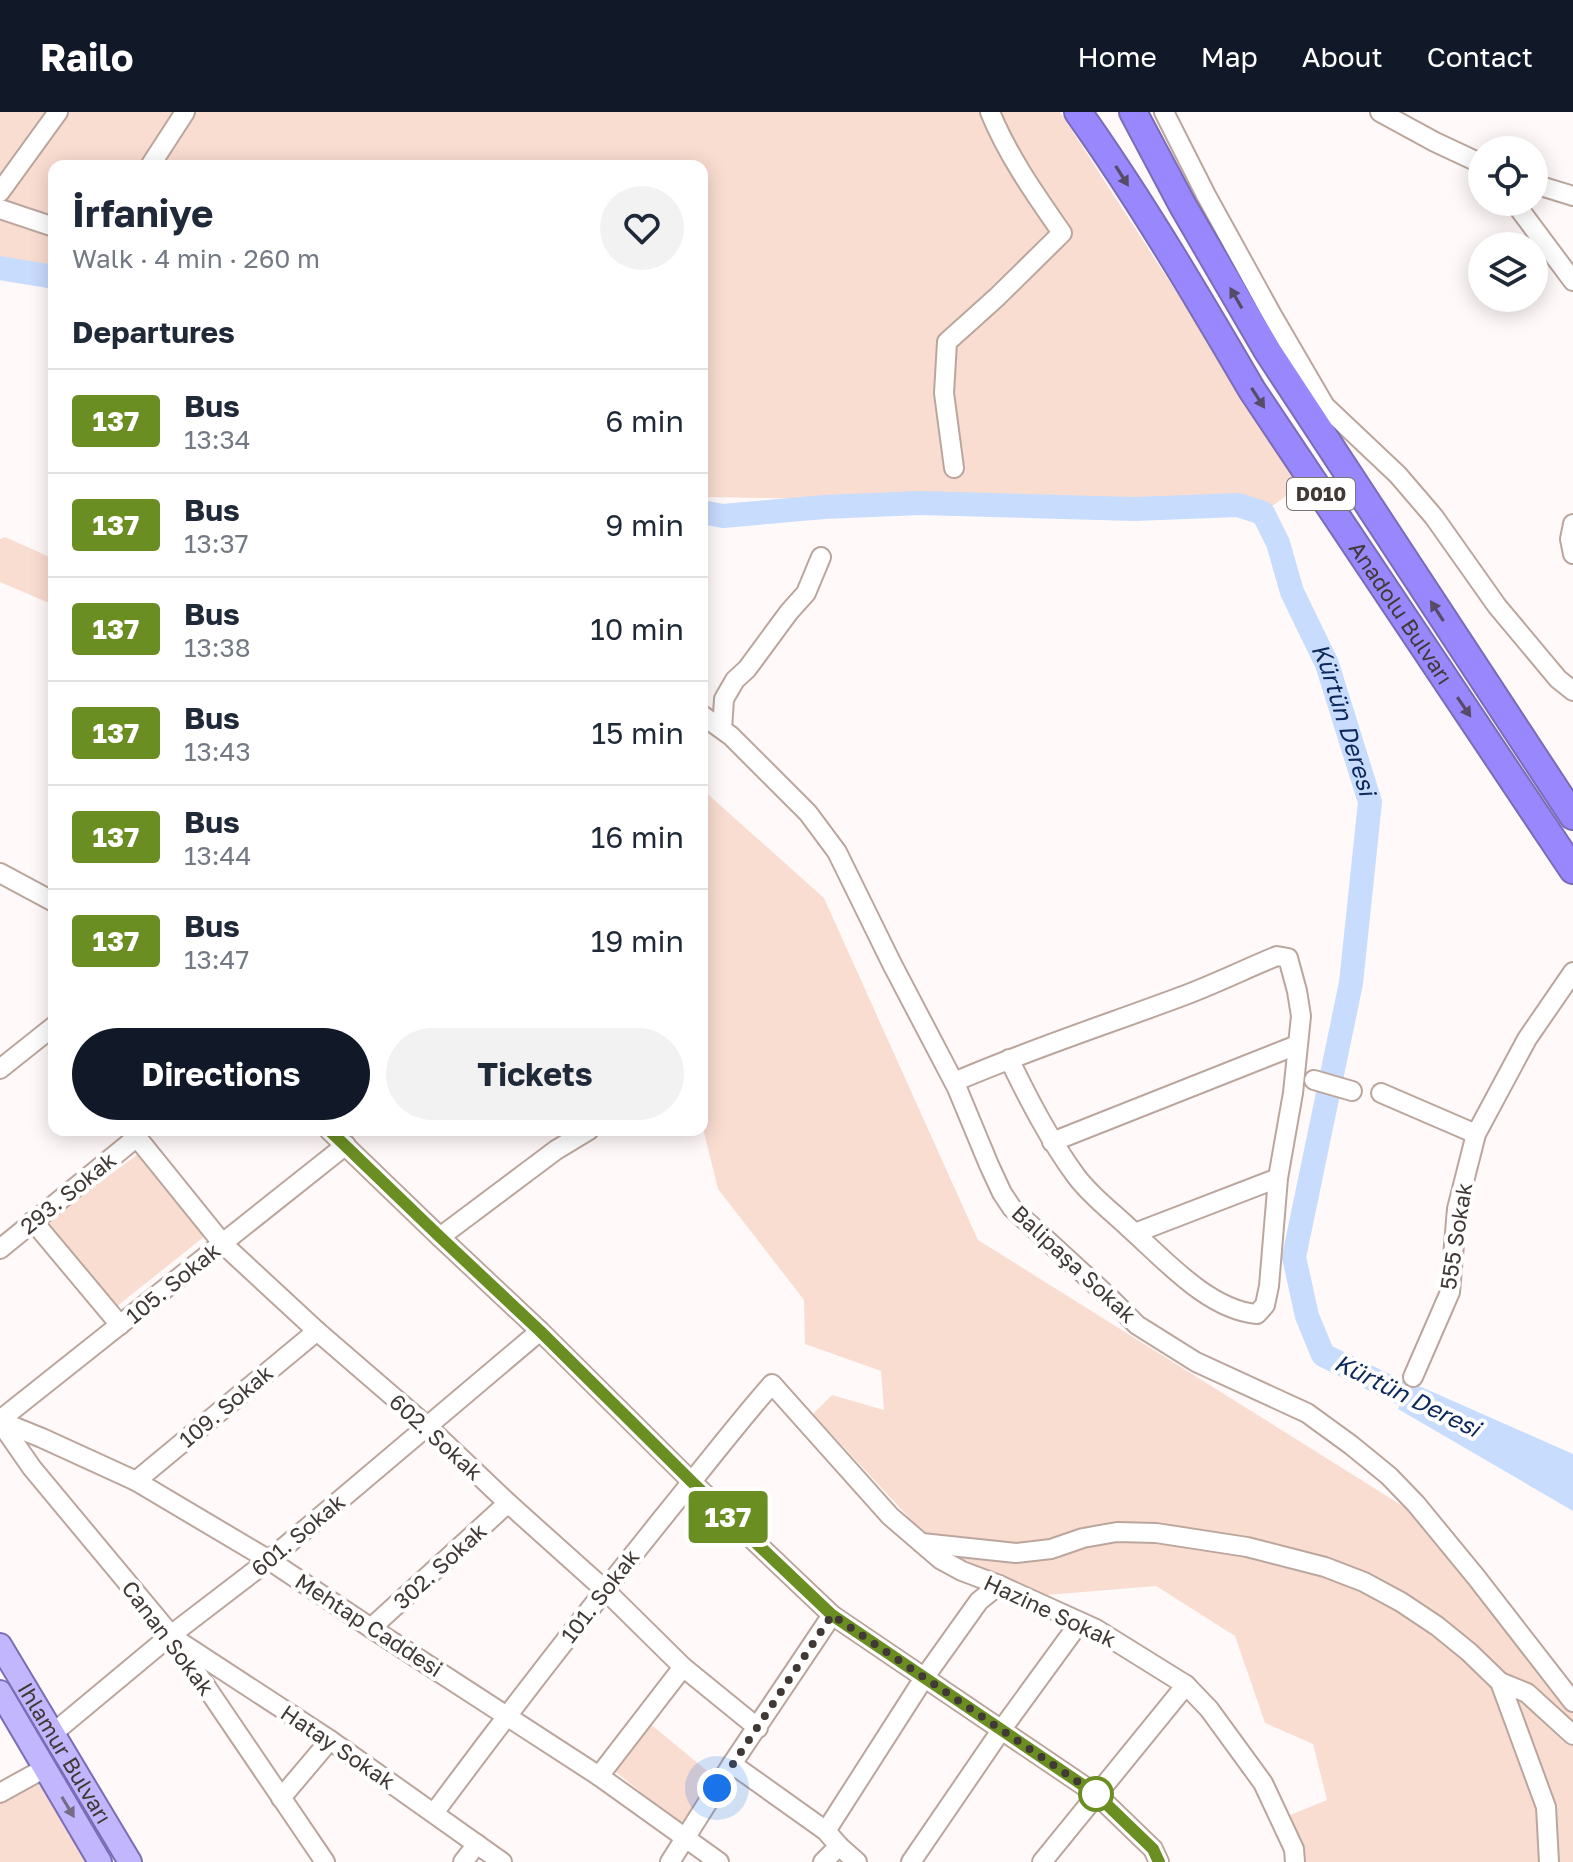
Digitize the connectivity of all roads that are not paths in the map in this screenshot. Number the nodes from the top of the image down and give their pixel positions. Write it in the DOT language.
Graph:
graph roads {
  1 [pos="58,112"];
  2 [pos="185,112"];
  3 [pos="990,112"];
  4 [pos="1078,112"];
  5 [pos="1133,112"];
  6 [pos="1164,112"];
  7 [pos="1380,112"];
  8 [pos="1468,157"];
  9 [pos="154,160"];
  10 [pos="1548,188"];
  11 [pos="0,192"];
  12 [pos="1573,196"];
  13 [pos="0,209"];
  14 [pos="1524,216"];
  15 [pos="48,225"];
  16 [pos="1573,281"];
  17 [pos="954,468"];
  18 [pos="1572,525"];
  19 [pos="1573,554"];
  20 [pos="821,557"];
  21 [pos="1573,691"];
  22 [pos="708,719"];
  23 [pos="722,729"];
  24 [pos="1573,816"];
  25 [pos="1573,870"];
  26 [pos="0,873"];
  27 [pos="48,899"];
  28 [pos="1573,972"];
  29 [pos="48,1033"];
  30 [pos="1297,1045"];
  31 [pos="1009,1059"];
  32 [pos="0,1069"];
  33 [pos="1314,1080"];
  34 [pos="954,1082"];
  35 [pos="1352,1091"];
  36 [pos="1381,1093"];
  37 [pos="1476,1134"];
  38 [pos="132,1136"];
  39 [pos="136,1136"];
  40 [pos="336,1136"];
  41 [pos="579,1136"];
  42 [pos="1052,1142"];
  43 [pos="346,1145"];
  44 [pos="1278,1178"];
  45 [pos="33,1221"];
  46 [pos="1135,1233"];
  47 [pos="440,1237"];
  48 [pos="223,1244"];
  49 [pos="0,1249"];
  50 [pos="120,1325"];
  51 [pos="317,1331"];
  52 [pos="540,1331"];
  53 [pos="1413,1377"];
  54 [pos="772,1384"];
  55 [pos="0,1421"];
  56 [pos="427,1426"];
  57 [pos="136,1481"];
  58 [pos="692,1482"];
  59 [pos="508,1503"];
  60 [pos="920,1543"];
  61 [pos="269,1560"];
  62 [pos="999,1585"];
  63 [pos="605,1590"];
  64 [pos="832,1615"];
  65 [pos="1080,1622"];
  66 [pos="371,1628"];
  67 [pos="171,1635"];
  68 [pos="0,1645"];
  69 [pos="683,1667"];
  70 [pos="924,1678"];
  71 [pos="1500,1682"];
  72 [pos="1186,1685"];
  73 [pos="0,1692"];
  74 [pos="1573,1702"];
  75 [pos="507,1715"];
  76 [pos="758,1728"];
  77 [pos="1002,1729"];
  78 [pos="52,1734"];
  79 [pos="1573,1735"];
  80 [pos="330,1740"];
  81 [pos="732,1764"];
  82 [pos="45,1768"];
  83 [pos="599,1776"];
  84 [pos="0,1793"];
  85 [pos="1096,1794"];
  86 [pos="281,1798"];
  87 [pos="434,1813"];
  88 [pos="826,1831"];
  89 [pos="686,1837"];
  90 [pos="477,1844"];
  91 [pos="839,1846"];
  92 [pos="100,1862"];
  93 [pos="130,1862"];
  94 [pos="325,1862"];
  95 [pos="463,1862"];
  96 [pos="502,1862"];
  97 [pos="670,1862"];
  98 [pos="719,1862"];
  99 [pos="823,1862"];
  100 [pos="857,1862"];
  101 [pos="911,1862"];
  102 [pos="1042,1862"];
  103 [pos="1159,1862"];
  104 [pos="1295,1862"];
  105 [pos="1549,1862"];
  1 -- 11 [label="street"];
  2 -- 9 [label="street"];
  3 -- 17 [label="street"];
  4 -- 25 [label="highway, Anadolu Bulvarı / D010, one-way"];
  24 -- 5 [label="highway, Anadolu Bulvarı / D010, one-way"];
  6 -- 21 [label="street"];
  7 -- 8 [label="street"];
  10 -- 12 [label="street"];
  13 -- 15 [label="street"];
  14 -- 16 [label="street"];
  18 -- 19 [label="street"];
  20 -- 23 [label="street"];
  22 -- 23 [label="street, Balipaşa Sokak"];
  23 -- 34 [label="street, Balipaşa Sokak"];
  26 -- 27 [label="street"];
  28 -- 37 [label="street, 555 Sokak"];
  29 -- 32 [label="street"];
  30 -- 31 [label="street"];
  30 -- 42 [label="street"];
  30 -- 44 [label="street"];
  31 -- 34 [label="street"];
  31 -- 42 [label="street"];
  33 -- 35 [label="street"];
  34 -- 74 [label="street, Balipaşa Sokak"];
  36 -- 37 [label="street"];
  37 -- 53 [label="street, 555 Sokak"];
  38 -- 45 [label="street, 293. Sokak"];
  39 -- 48 [label="street, 602. Sokak"];
  40 -- 43 [label="street"];
  41 -- 47 [label="street"];
  42 -- 46 [label="street"];
  43 -- 47 [label="street"];
  43 -- 48 [label="street, 105. Sokak"];
  44 -- 46 [label="street"];
  44 -- 46 [label="street"];
  45 -- 49 [label="street, 293. Sokak"];
  45 -- 50 [label="street"];
  47 -- 52 [label="street"];
  48 -- 50 [label="street, 105. Sokak"];
  48 -- 51 [label="street, 602. Sokak"];
  50 -- 55 [label="street, 105. Sokak"];
  51 -- 56 [label="street, 602. Sokak"];
  51 -- 57 [label="street, 109. Sokak"];
  52 -- 56 [label="street, 601. Sokak"];
  52 -- 58 [label="street"];
  54 -- 58 [label="street, 101. Sokak"];
  54 -- 60 [label="street, Hazine Sokak"];
  55 -- 57 [label="street, Mehtap Caddesi"];
  55 -- 67 [label="street, Canan Sokak"];
  56 -- 59 [label="street, 602. Sokak"];
  56 -- 61 [label="street, 601. Sokak"];
  57 -- 61 [label="street, Mehtap Caddesi"];
  58 -- 63 [label="street, 101. Sokak"];
  58 -- 64 [label="street"];
  59 -- 63 [label="street, 602. Sokak"];
  59 -- 66 [label="street, 302. Sokak"];
  60 -- 62 [label="street, Hazine Sokak"];
  60 -- 71 [label="street"];
  61 -- 66 [label="street, Mehtap Caddesi"];
  61 -- 67 [label="street, 601. Sokak"];
  62 -- 65 [label="street, Hazine Sokak"];
  62 -- 70 [label="street"];
  63 -- 69 [label="street, 602. Sokak"];
  63 -- 75 [label="street, 101. Sokak"];
  64 -- 70 [label="street"];
  64 -- 76 [label="street"];
  65 -- 72 [label="street, Hazine Sokak"];
  65 -- 77 [label="street"];
  66 -- 75 [label="street, Mehtap Caddesi"];
  67 -- 78 [label="street, 601. Sokak"];
  67 -- 80 [label="street, Hatay Sokak"];
  67 -- 86 [label="street, Canan Sokak"];
  68 -- 78 [label="main road, Ihlamur Bulvarı"];
  69 -- 76 [label="street, 602. Sokak"];
  69 -- 83 [label="street"];
  70 -- 77 [label="street"];
  70 -- 88 [label="street"];
  71 -- 79 [label="street"];
  71 -- 105 [label="street"];
  72 -- 85 [label="street"];
  72 -- 104 [label="street, Hazine Sokak"];
  73 -- 82 [label="main road, Ihlamur Bulvarı"];
  75 -- 83 [label="street, Mehtap Caddesi"];
  75 -- 87 [label="street, 101. Sokak"];
  76 -- 81 [label="street"];
  77 -- 85 [label="street"];
  77 -- 101 [label="street"];
  78 -- 93 [label="main road, Ihlamur Bulvarı"];
  80 -- 86 [label="street"];
  80 -- 87 [label="street, Hatay Sokak"];
  81 -- 88 [label="street"];
  81 -- 89 [label="street"];
  82 -- 84 [label="street"];
  82 -- 92 [label="main road, Ihlamur Bulvarı, one-way"];
  83 -- 89 [label="street, Mehtap Caddesi"];
  85 -- 102 [label="street"];
  85 -- 103 [label="street"];
  86 -- 94 [label="street, Canan Sokak"];
  87 -- 90 [label="street, Hatay Sokak"];
  88 -- 91 [label="street"];
  89 -- 97 [label="street"];
  89 -- 98 [label="street, Mehtap Caddesi"];
  90 -- 95 [label="street"];
  90 -- 96 [label="street, Hatay Sokak"];
  91 -- 99 [label="street"];
  91 -- 100 [label="street"];
}
